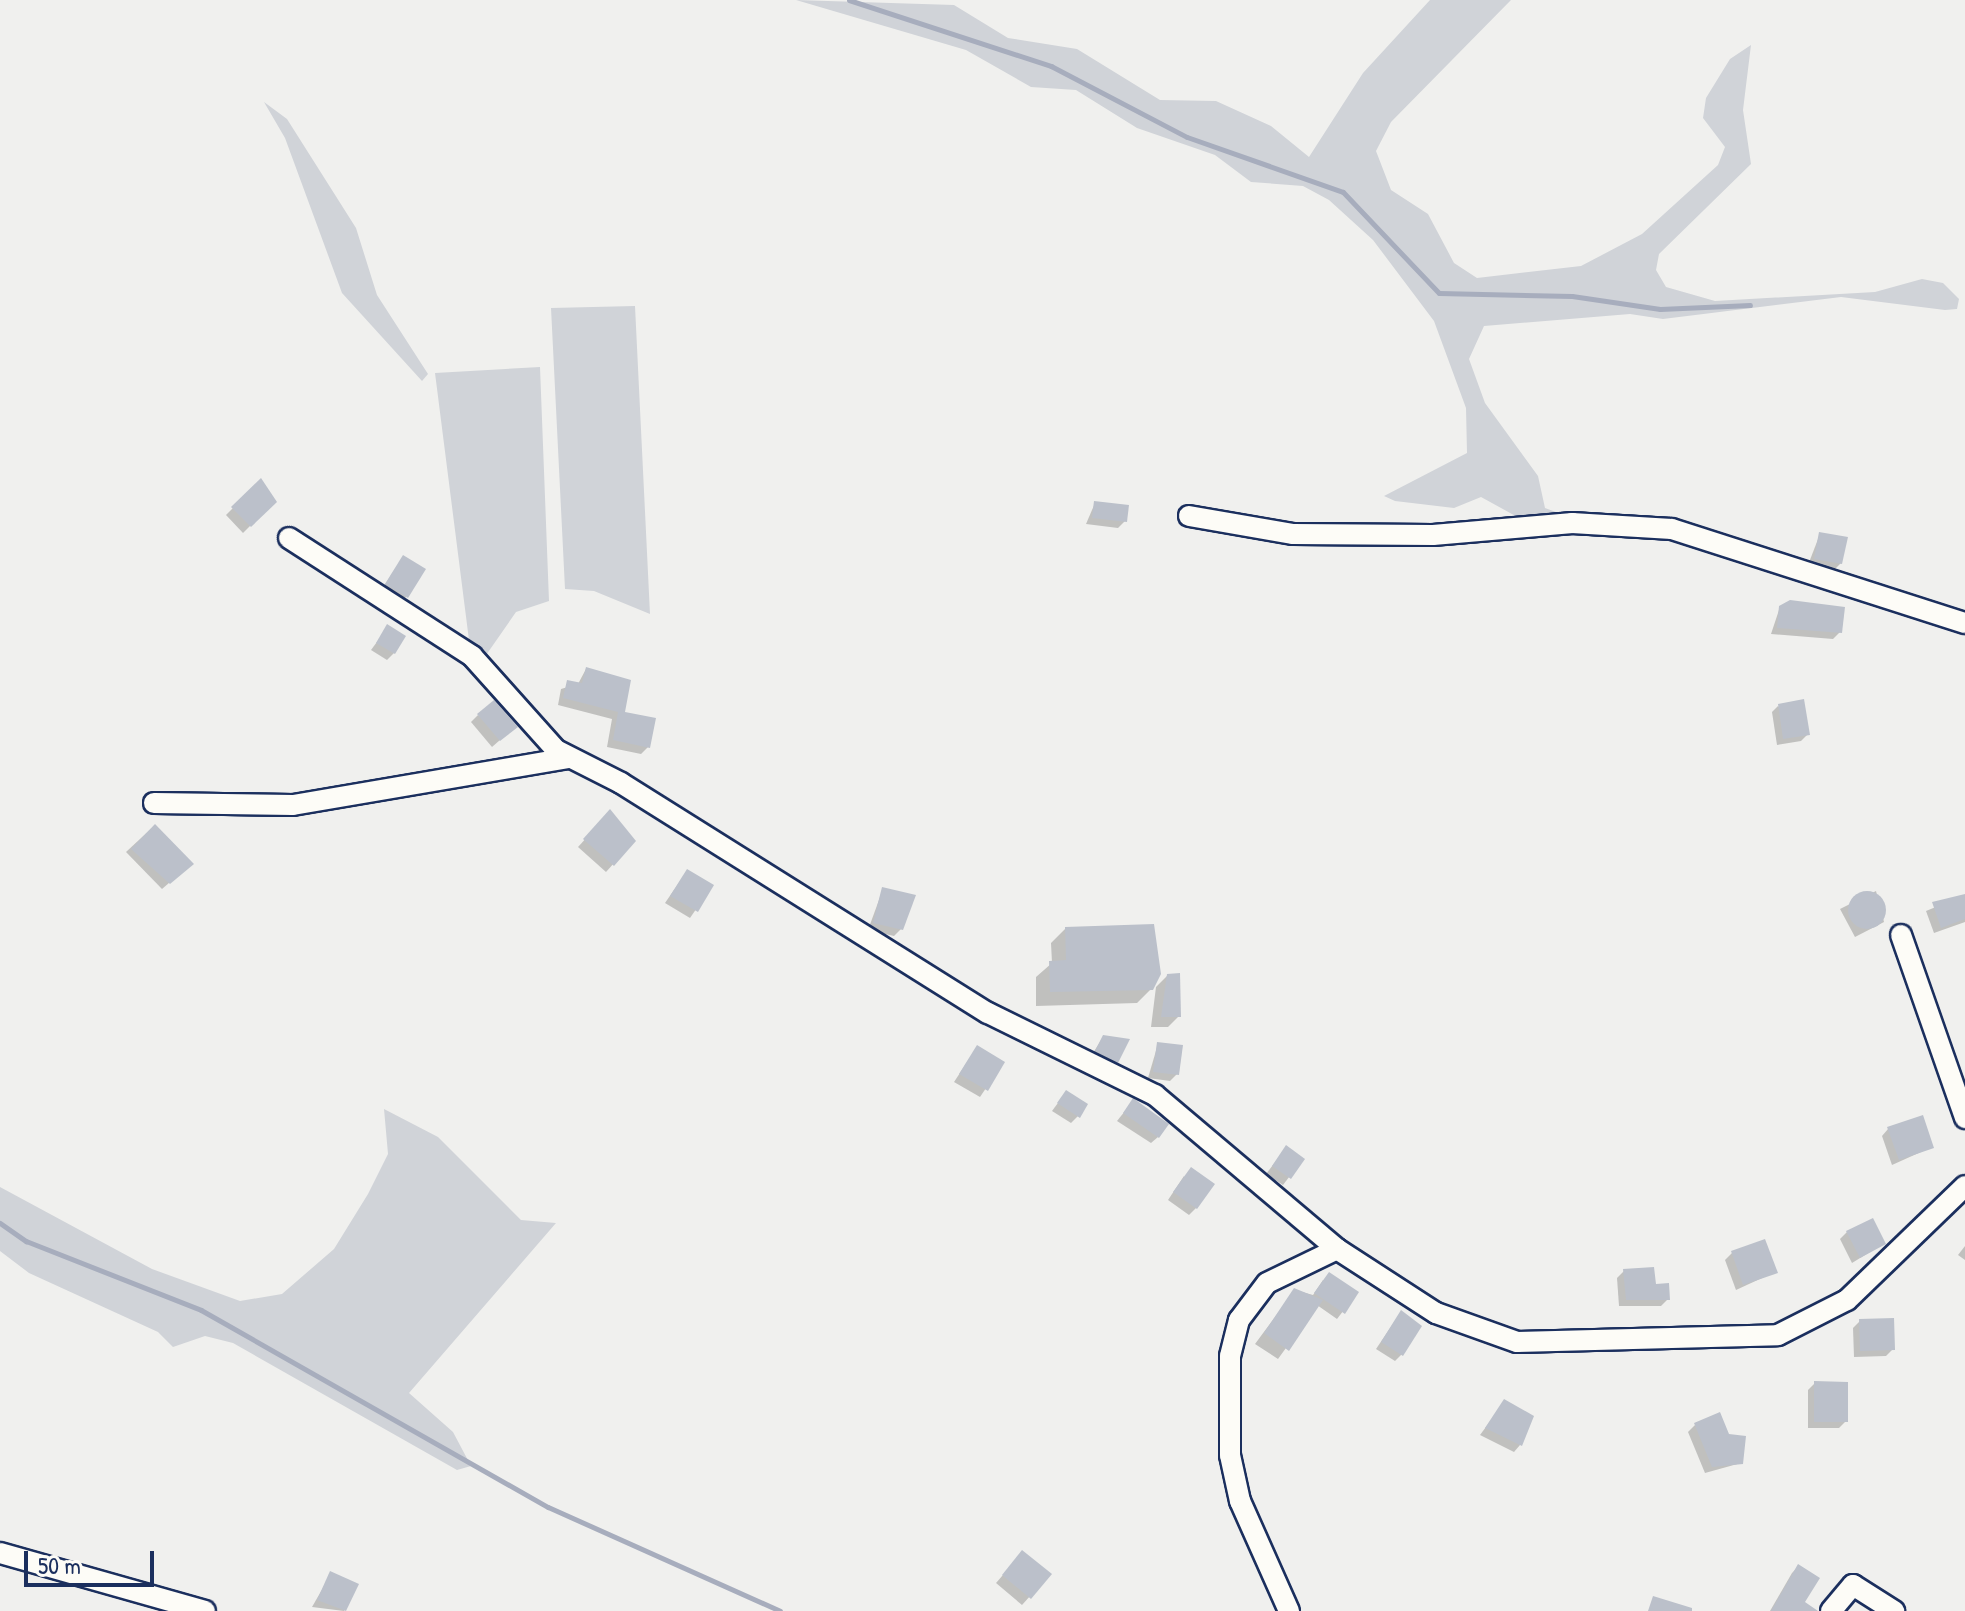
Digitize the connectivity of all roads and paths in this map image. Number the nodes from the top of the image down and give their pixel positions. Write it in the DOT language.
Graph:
graph roads {
  1 [pos="1189,516"];
  2 [pos="289,538"];
  3 [pos="1965,623"];
  4 [pos="569,758"];
  5 [pos="154,803"];
  6 [pos="1901,935"];
  7 [pos="1965,1118"];
  8 [pos="1965,1186"];
  9 [pos="1337,1249"];
  10 [pos="0,1553"];
  11 [pos="205,1611"];
  12 [pos="1289,1611"];
  13 [pos="1831,1611"];
  14 [pos="1894,1611"];
  1 -- 3 [label="street"];
  2 -- 4 [label="street"];
  4 -- 5 [label="street"];
  4 -- 9 [label="street"];
  6 -- 7 [label="street"];
  8 -- 9 [label="street"];
  9 -- 12 [label="street"];
  10 -- 11 [label="street"];
  13 -- 14 [label="street"];
}
